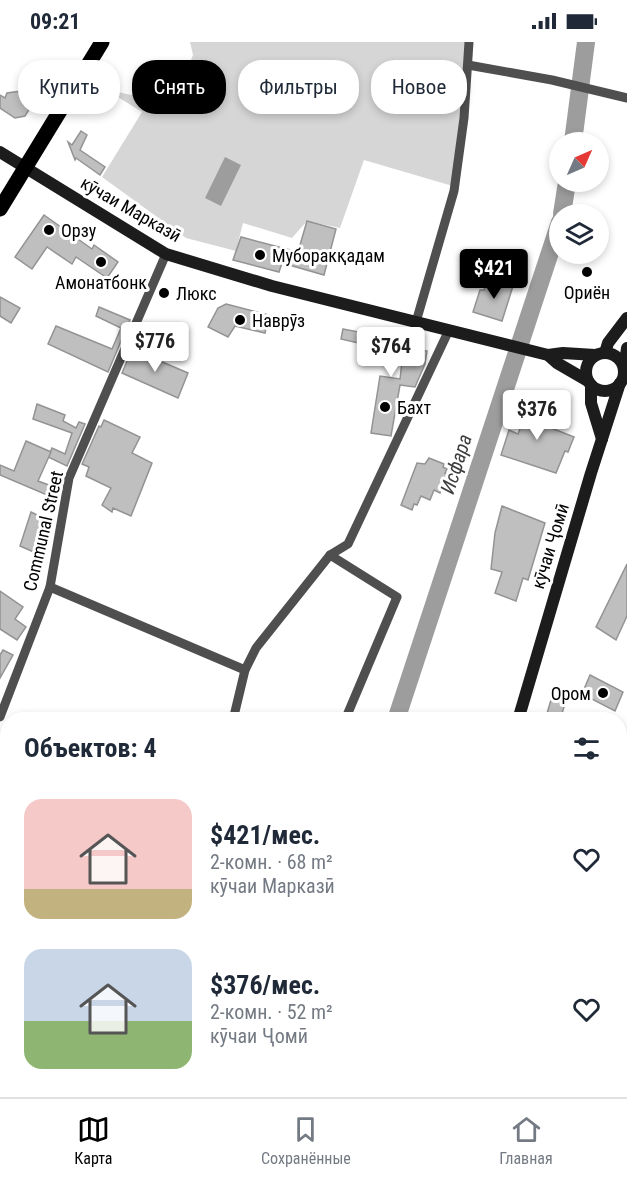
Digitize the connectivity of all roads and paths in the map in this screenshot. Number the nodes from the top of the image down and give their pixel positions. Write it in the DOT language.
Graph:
graph roads {
  1 [pos="102,42"];
  2 [pos="469,42"];
  3 [pos="468,65"];
  4 [pos="627,98"];
  5 [pos="0,152"];
  6 [pos="26,168"];
  7 [pos="0,209"];
  8 [pos="166,254"];
  9 [pos="627,318"];
  10 [pos="416,322"];
  11 [pos="449,330"];
  12 [pos="627,348"];
  13 [pos="544,354"];
  14 [pos="600,354"];
  15 [pos="623,370"];
  16 [pos="590,383"];
  17 [pos="620,383"];
  18 [pos="603,440"];
  19 [pos="330,555"];
  20 [pos="50,587"];
  21 [pos="245,670"];
  22 [pos="2,712"];
  23 [pos="235,712"];
  24 [pos="348,712"];
  25 [pos="520,712"];
  1 -- 6 [label="main road"];
  2 -- 3 [label="street"];
  3 -- 4 [label="street"];
  3 -- 10 [label="street"];
  5 -- 6 [label="main road, кӯчаи Марказӣ"];
  6 -- 7 [label="main road"];
  6 -- 8 [label="main road, кӯчаи Марказӣ"];
  8 -- 10 [label="main road, кӯчаи Марказӣ"];
  8 -- 20 [label="street, Communal Street"];
  9 -- 14 [label="main road"];
  10 -- 11 [label="main road, кӯчаи Марказӣ"];
  11 -- 13 [label="main road, кӯчаи Марказӣ"];
  11 -- 19 [label="street"];
  12 -- 15 [label="main road"];
  13 -- 14 [label="main road"];
  13 -- 16 [label="main road"];
  14 -- 15 [label="main road"];
  14 -- 16 [label="main road"];
  15 -- 17 [label="main road"];
  16 -- 17 [label="main road"];
  16 -- 18 [label="main road"];
  17 -- 18 [label="main road, кӯчаи Ҷомӣ"];
  18 -- 25 [label="main road, кӯчаи Ҷомӣ"];
  19 -- 21 [label="street"];
  19 -- 24 [label="street"];
  20 -- 21 [label="street"];
  20 -- 22 [label="street, Communal Street"];
  21 -- 23 [label="street"];
}
